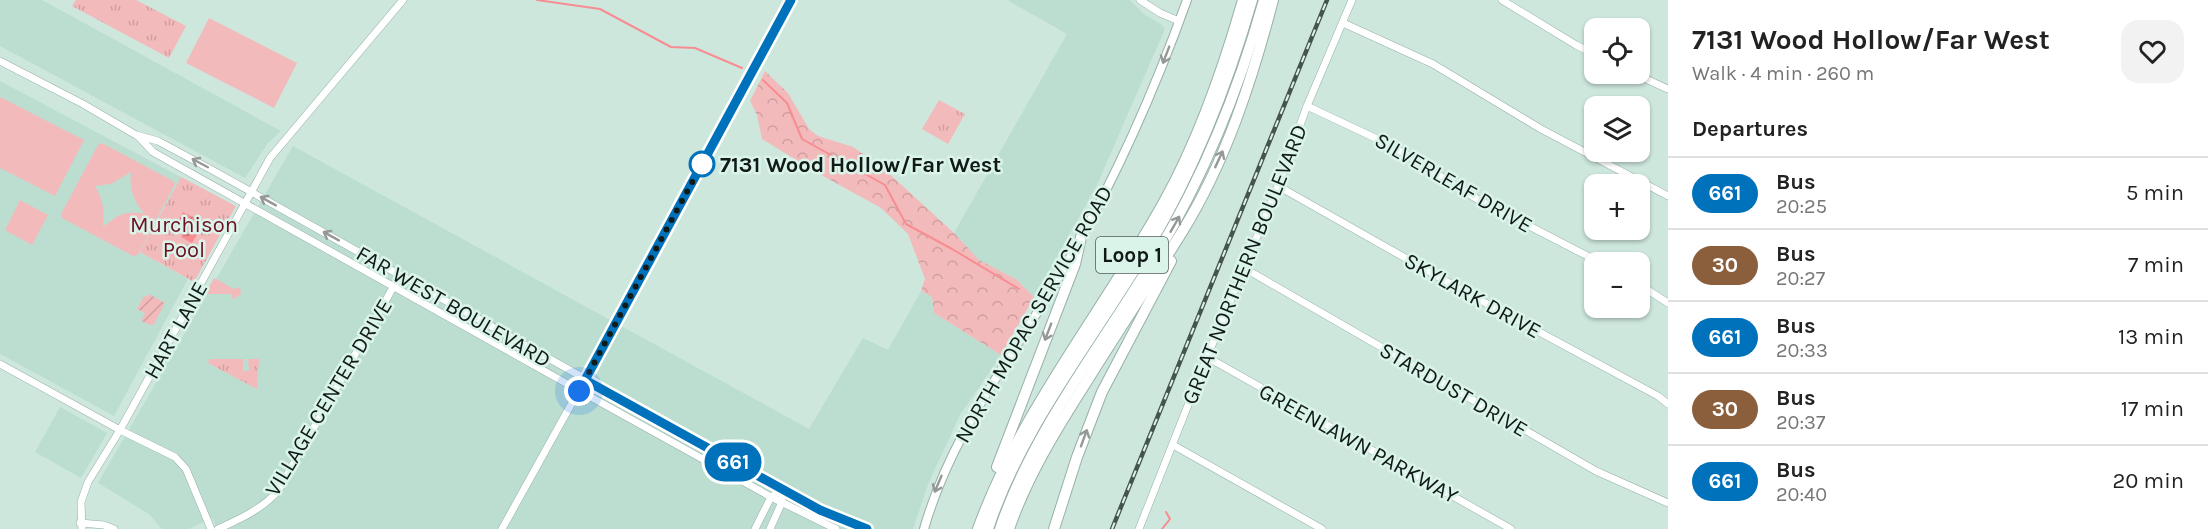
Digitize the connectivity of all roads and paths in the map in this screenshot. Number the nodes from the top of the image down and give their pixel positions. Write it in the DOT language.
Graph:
graph roads {
  1 [pos="403,0"];
  2 [pos="790,0"];
  3 [pos="1140,0"];
  4 [pos="1186,0"];
  5 [pos="1243,0"];
  6 [pos="1252,0"];
  7 [pos="1264,0"];
  8 [pos="1273,0"];
  9 [pos="1352,0"];
  10 [pos="1502,0"];
  11 [pos="1179,21"];
  12 [pos="1343,23"];
  13 [pos="1584,49"];
  14 [pos="0,62"];
  15 [pos="1650,81"];
  16 [pos="1668,89"];
  17 [pos="1307,106"];
  18 [pos="136,135"];
  19 [pos="1278,186"];
  20 [pos="252,192"];
  21 [pos="1668,196"];
  22 [pos="246,203"];
  23 [pos="1183,230"];
  24 [pos="1081,237"];
  25 [pos="1584,254"];
  26 [pos="1244,268"];
  27 [pos="400,275"];
  28 [pos="394,286"];
  29 [pos="1650,291"];
  30 [pos="1668,303"];
  31 [pos="1207,357"];
  32 [pos="0,364"];
  33 [pos="585,380"];
  34 [pos="579,391"];
  35 [pos="1668,404"];
  36 [pos="120,430"];
  37 [pos="1173,445"];
  38 [pos="782,490"];
  39 [pos="990,496"];
  40 [pos="771,497"];
  41 [pos="782,502"];
  42 [pos="1668,503"];
  43 [pos="81,526"];
  44 [pos="114,529"];
  45 [pos="211,529"];
  46 [pos="218,529"];
  47 [pos="502,529"];
  48 [pos="755,529"];
  49 [pos="770,529"];
  50 [pos="836,529"];
  51 [pos="867,529"];
  52 [pos="924,529"];
  53 [pos="978,529"];
  54 [pos="988,529"];
  55 [pos="1000,529"];
  56 [pos="1009,529"];
  57 [pos="1054,529"];
  58 [pos="1138,529"];
  59 [pos="1322,529"];
  60 [pos="1511,529"];
  1 -- 20 [label="street, HART LANE"];
  2 -- 33 [label="street"];
  3 -- 11 [label="street"];
  4 -- 11 [label="main road, NORTH MOPAC SERVICE ROAD"];
  5 -- 39 [label="highway, Loop 1"];
  6 -- 54 [label="highway"];
  55 -- 7 [label="highway, one-way"];
  23 -- 8 [label="highway, Loop 1, one-way"];
  9 -- 12 [label="street, GREAT NORTHERN BOULEVARD"];
  10 -- 13 [label="street"];
  11 -- 24 [label="main road, NORTH MOPAC SERVICE ROAD, one-way"];
  12 -- 17 [label="street, GREAT NORTHERN BOULEVARD"];
  12 -- 21 [label="street"];
  14 -- 18 [label="street, FAR WEST BOULEVARD"];
  15 -- 16 [label="street"];
  17 -- 19 [label="street, GREAT NORTHERN BOULEVARD"];
  17 -- 25 [label="street, SILVERLEAF DRIVE"];
  20 -- 18 [label="street, FAR WEST BOULEVARD, one-way"];
  18 -- 22 [label="street, FAR WEST BOULEVARD"];
  19 -- 26 [label="street, GREAT NORTHERN BOULEVARD"];
  19 -- 35 [label="street, SKYLARK DRIVE"];
  20 -- 22 [label="street, HART LANE"];
  27 -- 20 [label="street, FAR WEST BOULEVARD, one-way"];
  22 -- 28 [label="street, FAR WEST BOULEVARD"];
  22 -- 36 [label="street, HART LANE"];
  23 -- 56 [label="highway, Loop 1"];
  57 -- 23 [label="highway, one-way"];
  24 -- 39 [label="highway, one-way"];
  24 -- 52 [label="main road, NORTH MOPAC SERVICE ROAD, one-way"];
  26 -- 31 [label="street, GREAT NORTHERN BOULEVARD"];
  26 -- 42 [label="street, STARDUST DRIVE"];
  27 -- 28 [label="street, VILLAGE CENTER DRIVE"];
  27 -- 33 [label="street, FAR WEST BOULEVARD"];
  28 -- 34 [label="street, FAR WEST BOULEVARD"];
  28 -- 46 [label="street, VILLAGE CENTER DRIVE"];
  29 -- 30 [label="street"];
  31 -- 37 [label="street, GREAT NORTHERN BOULEVARD"];
  31 -- 60 [label="street, GREENLAWN PARKWAY"];
  32 -- 36 [label="street"];
  33 -- 34 [label="street"];
  33 -- 38 [label="street, FAR WEST BOULEVARD"];
  34 -- 40 [label="street, FAR WEST BOULEVARD"];
  34 -- 47 [label="street"];
  36 -- 43 [label="street, HART LANE"];
  36 -- 45 [label="street"];
  37 -- 58 [label="street, GREAT NORTHERN BOULEVARD"];
  37 -- 59 [label="street"];
  38 -- 40 [label="street"];
  38 -- 41 [label="street"];
  38 -- 51 [label="street, FAR WEST BOULEVARD"];
  39 -- 53 [label="highway, Loop 1"];
  40 -- 41 [label="street, FAR WEST BOULEVARD"];
  40 -- 48 [label="street"];
  41 -- 49 [label="street"];
  41 -- 50 [label="street, FAR WEST BOULEVARD"];
  43 -- 44 [label="street"];
}
